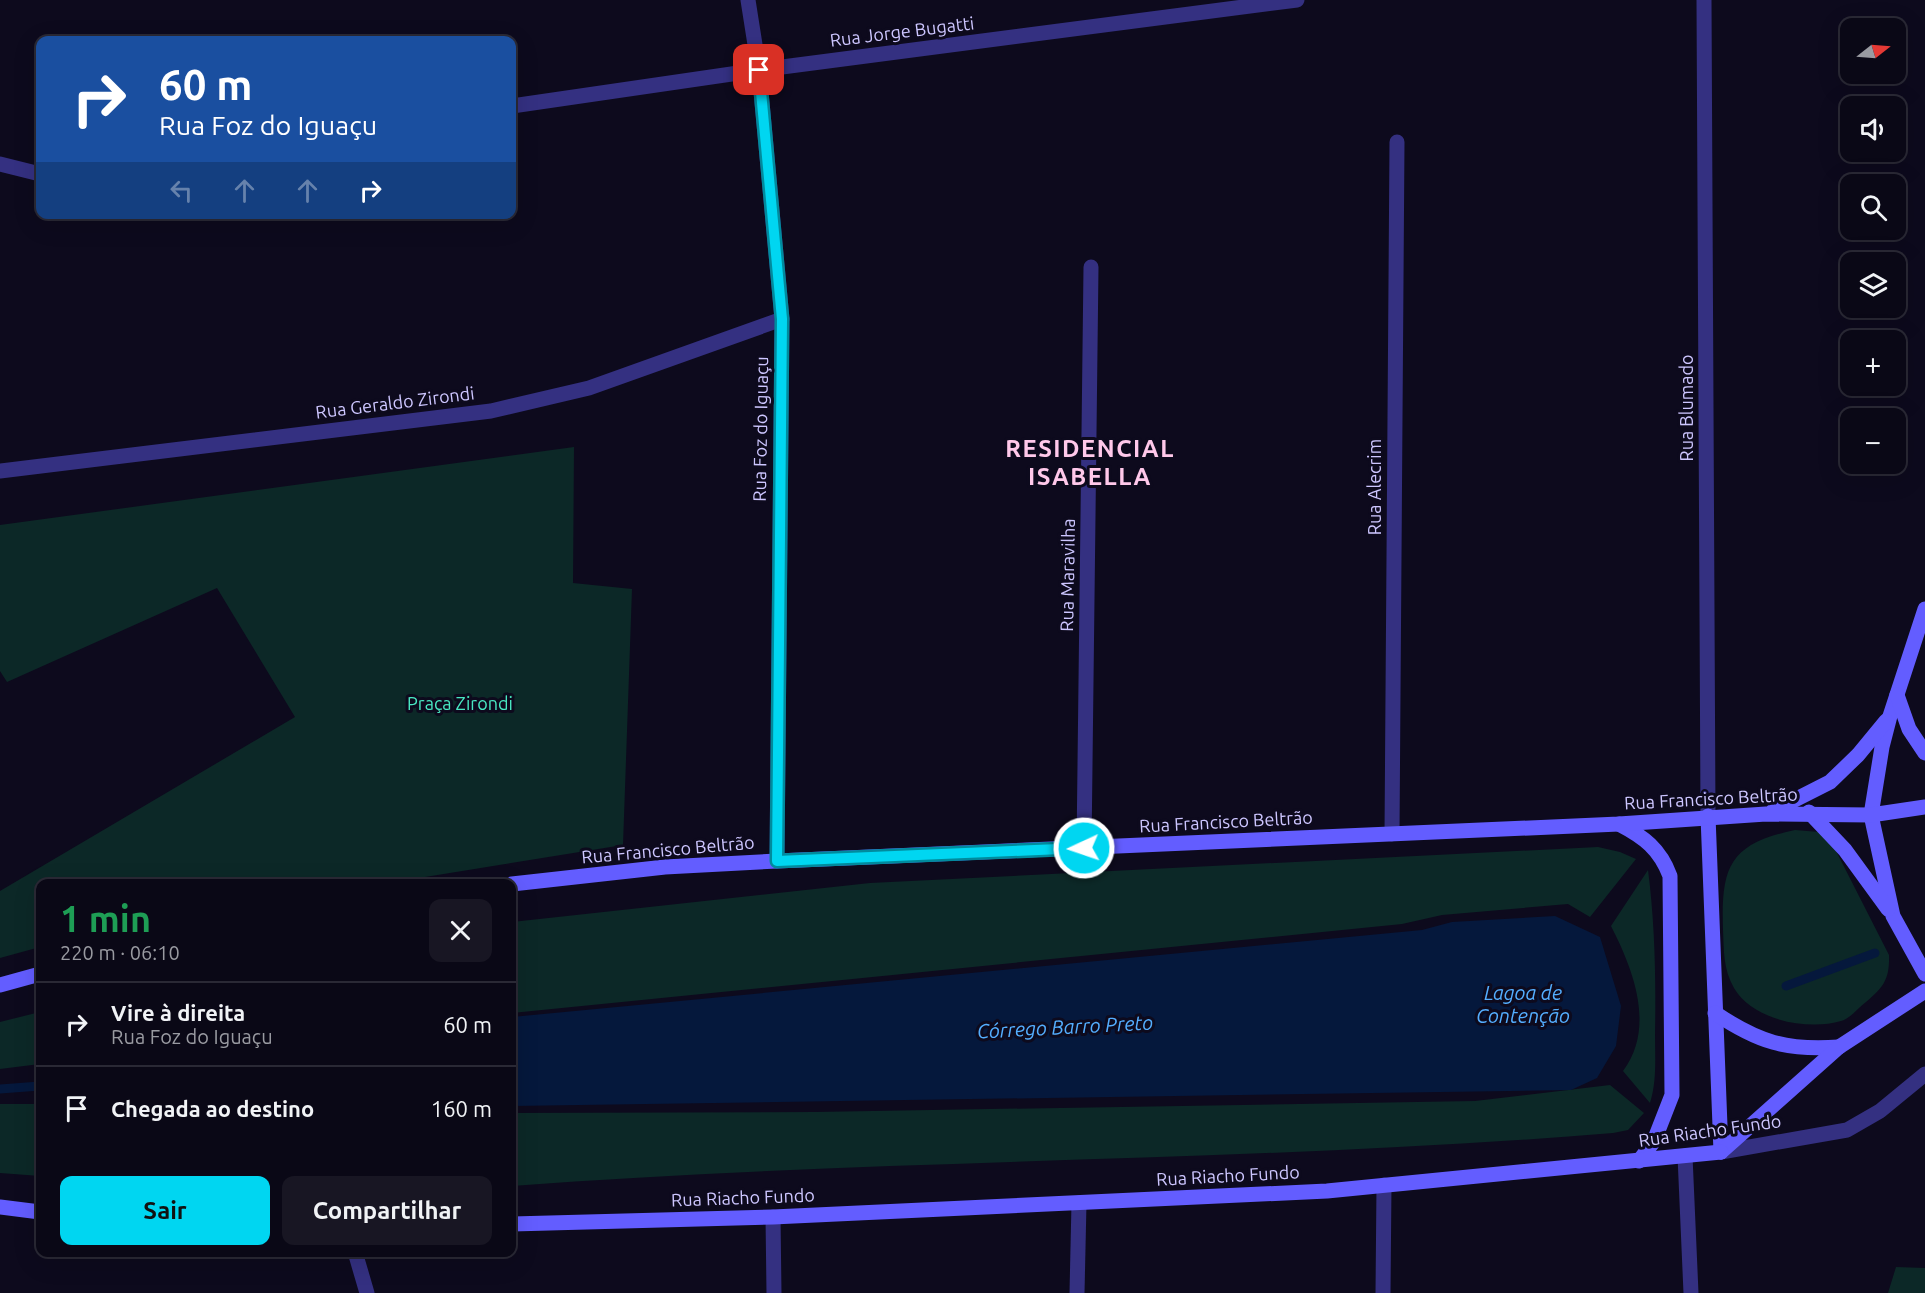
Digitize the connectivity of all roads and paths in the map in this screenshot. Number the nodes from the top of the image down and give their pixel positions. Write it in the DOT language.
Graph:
graph roads {
  1 [pos="748,0"];
  2 [pos="1297,0"];
  3 [pos="1704,0"];
  4 [pos="759,70"];
  5 [pos="516,105"];
  6 [pos="1397,142"];
  7 [pos="0,164"];
  8 [pos="36,173"];
  9 [pos="1091,267"];
  10 [pos="782,319"];
  11 [pos="0,471"];
  12 [pos="1925,609"];
  13 [pos="1897,695"];
  14 [pos="1890,716"];
  15 [pos="1925,753"];
  16 [pos="1925,807"];
  17 [pos="1809,812"];
  18 [pos="1766,814"];
  19 [pos="1871,815"];
  20 [pos="1708,816"];
  21 [pos="1619,824"];
  22 [pos="1392,834"];
  23 [pos="1084,848"];
  24 [pos="777,861"];
  25 [pos="516,884"];
  26 [pos="1893,916"];
  27 [pos="1925,974"];
  28 [pos="36,975"];
  29 [pos="0,985"];
  30 [pos="1925,991"];
  31 [pos="1715,1013"];
  32 [pos="1839,1047"];
  33 [pos="1925,1074"];
  34 [pos="1721,1152"];
  35 [pos="1685,1156"];
  36 [pos="1639,1161"];
  37 [pos="1384,1185"];
  38 [pos="1079,1203"];
  39 [pos="0,1207"];
  40 [pos="36,1212"];
  41 [pos="773,1217"];
  42 [pos="516,1224"];
  43 [pos="356,1257"];
  44 [pos="367,1293"];
  45 [pos="774,1293"];
  46 [pos="1077,1293"];
  47 [pos="1383,1293"];
  48 [pos="1691,1293"];
  1 -- 4 [label="street, Rua Foz do Iguaçu"];
  2 -- 4 [label="street, Rua Jorge Bugatti"];
  3 -- 20 [label="street, Rua Blumado"];
  4 -- 5 [label="street, Rua Jorge Bugatti"];
  4 -- 10 [label="street, Rua Foz do Iguaçu"];
  6 -- 22 [label="street, Rua Alecrim"];
  7 -- 8 [label="street"];
  9 -- 23 [label="street, Rua Maravilha"];
  10 -- 11 [label="street, Rua Geraldo Zirondi"];
  10 -- 24 [label="street, Rua Foz do Iguaçu"];
  12 -- 13 [label="main road"];
  13 -- 14 [label="main road"];
  13 -- 15 [label="main road"];
  14 -- 18 [label="main road"];
  14 -- 19 [label="main road"];
  16 -- 19 [label="main road, Rua Francisco Beltrão"];
  17 -- 18 [label="main road, Rua Francisco Beltrão"];
  17 -- 19 [label="main road, Rua Francisco Beltrão"];
  17 -- 26 [label="main road"];
  18 -- 20 [label="main road, Rua Francisco Beltrão"];
  19 -- 26 [label="main road"];
  20 -- 21 [label="main road, Rua Francisco Beltrão"];
  20 -- 31 [label="main road"];
  21 -- 22 [label="main road, Rua Francisco Beltrão"];
  21 -- 36 [label="main road"];
  22 -- 23 [label="main road, Rua Francisco Beltrão"];
  23 -- 24 [label="main road, Rua Francisco Beltrão"];
  24 -- 25 [label="main road, Rua Francisco Beltrão"];
  26 -- 27 [label="main road"];
  28 -- 29 [label="main road"];
  30 -- 32 [label="main road"];
  31 -- 32 [label="main road"];
  31 -- 34 [label="main road"];
  32 -- 34 [label="main road"];
  33 -- 34 [label="street, Rua Riacho Fundo"];
  34 -- 35 [label="main road, Rua Riacho Fundo"];
  35 -- 36 [label="main road, Rua Riacho Fundo"];
  35 -- 48 [label="street"];
  36 -- 37 [label="main road, Rua Riacho Fundo"];
  37 -- 38 [label="main road, Rua Riacho Fundo"];
  37 -- 47 [label="street"];
  38 -- 41 [label="main road, Rua Riacho Fundo"];
  38 -- 46 [label="street"];
  39 -- 40 [label="main road"];
  41 -- 42 [label="main road, Rua Riacho Fundo"];
  41 -- 45 [label="street"];
  43 -- 44 [label="street"];
}
